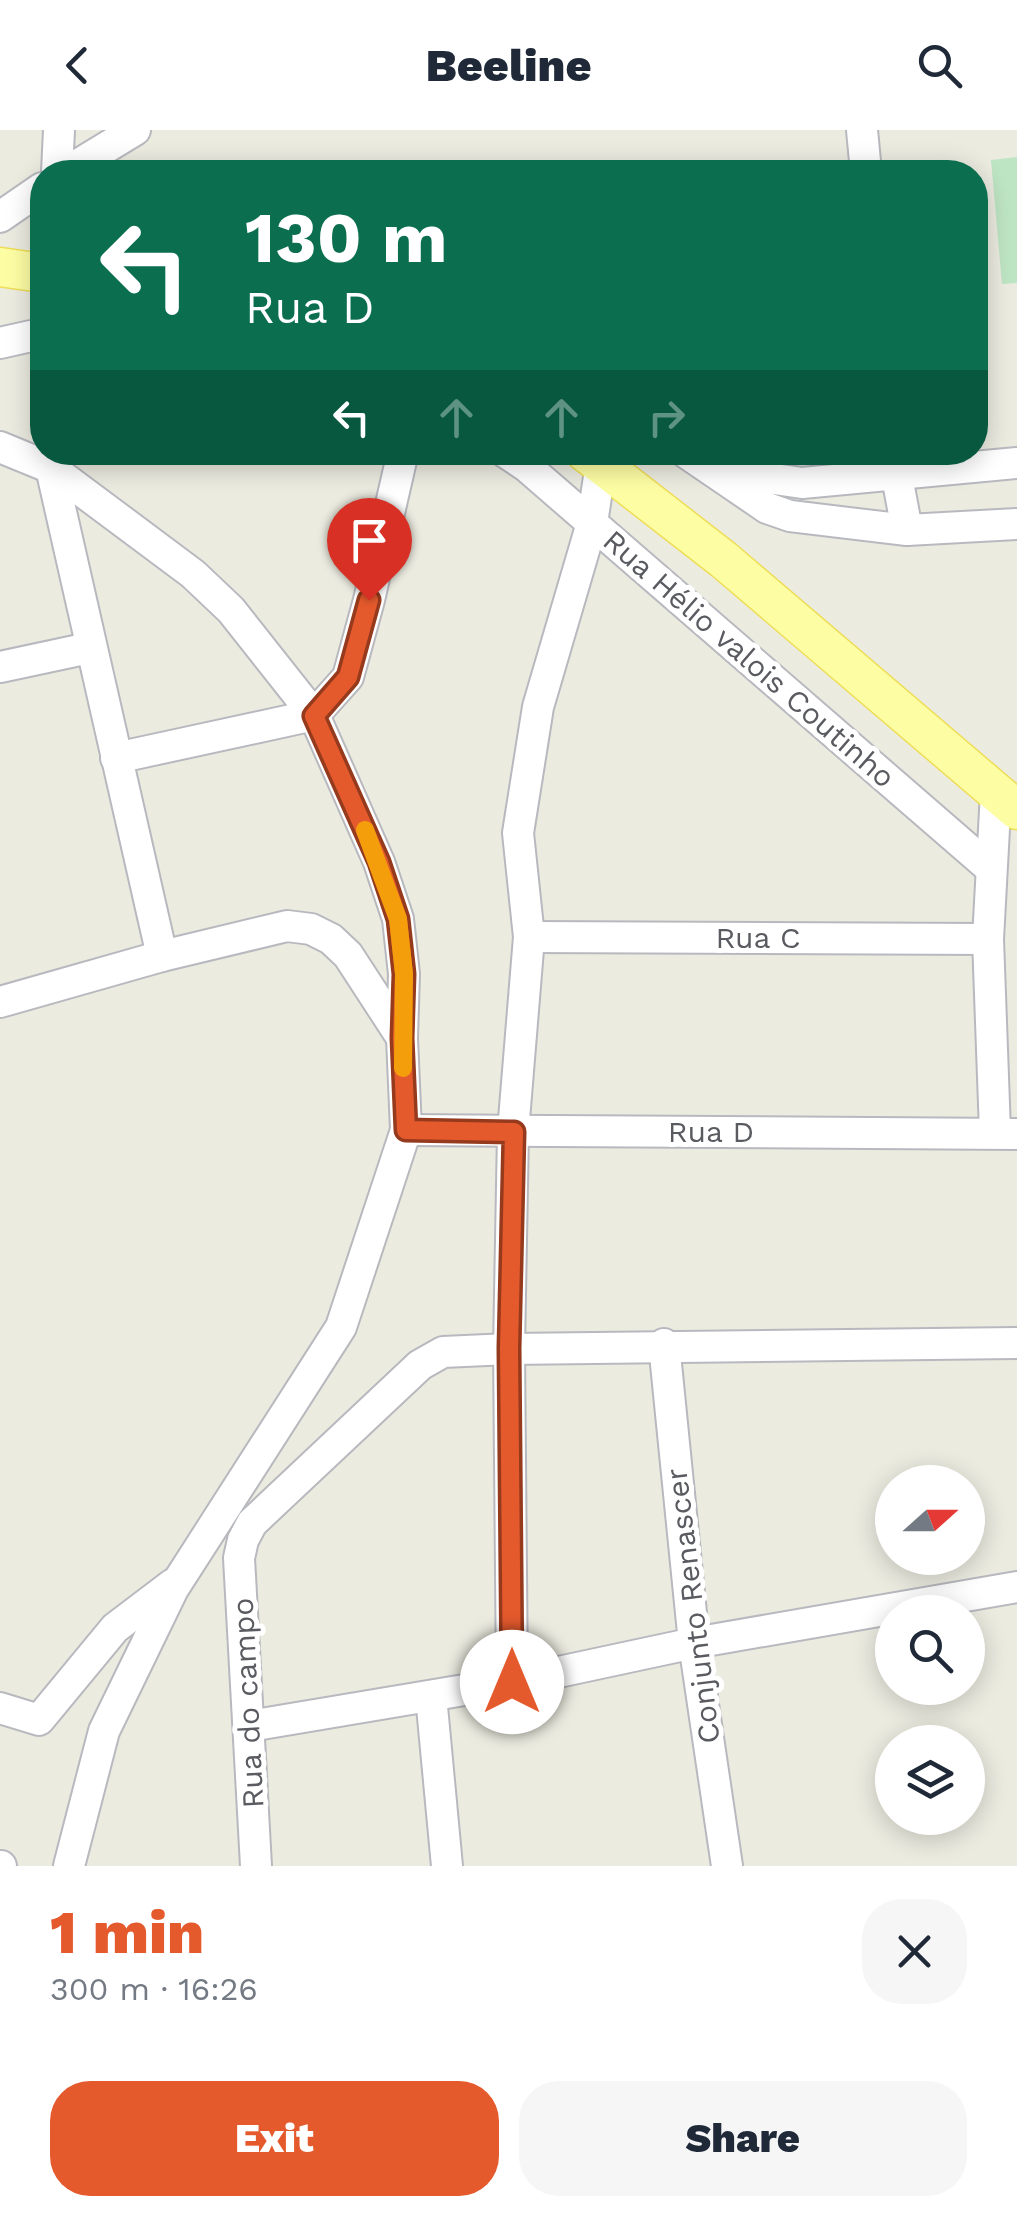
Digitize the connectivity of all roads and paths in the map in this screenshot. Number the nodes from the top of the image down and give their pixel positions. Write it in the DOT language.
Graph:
graph roads {
  1 [pos="59,130"];
  2 [pos="135,130"];
  3 [pos="862,130"];
  4 [pos="58,160"];
  5 [pos="86,160"];
  6 [pos="865,160"];
  7 [pos="30,196"];
  8 [pos="0,217"];
  9 [pos="0,267"];
  10 [pos="30,271"];
  11 [pos="30,336"];
  12 [pos="0,344"];
  13 [pos="0,447"];
  14 [pos="30,460"];
  15 [pos="988,464"];
  16 [pos="1017,464"];
  17 [pos="43,465"];
  18 [pos="400,465"];
  19 [pos="524,465"];
  20 [pos="593,465"];
  21 [pos="602,465"];
  22 [pos="704,465"];
  23 [pos="886,465"];
  24 [pos="895,465"];
  25 [pos="50,468"];
  26 [pos="712,470"];
  27 [pos="592,523"];
  28 [pos="1017,524"];
  29 [pos="907,530"];
  30 [pos="90,648"];
  31 [pos="0,666"];
  32 [pos="314,716"];
  33 [pos="116,758"];
  34 [pos="1007,801"];
  35 [pos="990,868"];
  36 [pos="529,937"];
  37 [pos="988,940"];
  38 [pos="162,956"];
  39 [pos="0,1002"];
  40 [pos="402,1038"];
  41 [pos="406,1130"];
  42 [pos="514,1132"];
  43 [pos="1006,1133"];
  44 [pos="1017,1343"];
  45 [pos="664,1344"];
  46 [pos="509,1348"];
  47 [pos="214,1525"];
  48 [pos="243,1540"];
  49 [pos="180,1579"];
  50 [pos="1017,1587"];
  51 [pos="694,1643"];
  52 [pos="512,1682"];
  53 [pos="430,1696"];
  54 [pos="0,1708"];
  55 [pos="250,1726"];
  56 [pos="69,1866"];
  57 [pos="256,1866"];
  58 [pos="447,1866"];
  59 [pos="727,1866"];
  1 -- 4 [label="street"];
  2 -- 5 [label="street"];
  3 -- 6 [label="street"];
  7 -- 8 [label="street"];
  9 -- 10 [label="main road"];
  11 -- 12 [label="street"];
  13 -- 14 [label="street"];
  15 -- 16 [label="street"];
  17 -- 25 [label="street"];
  18 -- 32 [label="street"];
  19 -- 27 [label="street, Rua Hélio valois Coutinho"];
  20 -- 27 [label="street"];
  21 -- 34 [label="main road"];
  22 -- 26 [label="street"];
  23 -- 26 [label="street"];
  24 -- 29 [label="street"];
  25 -- 30 [label="street"];
  25 -- 32 [label="street"];
  26 -- 29 [label="street"];
  27 -- 35 [label="street, Rua Hélio valois Coutinho"];
  27 -- 36 [label="street"];
  28 -- 29 [label="street"];
  30 -- 31 [label="street"];
  30 -- 33 [label="street"];
  32 -- 33 [label="street"];
  32 -- 40 [label="street"];
  33 -- 38 [label="street"];
  34 -- 35 [label="street"];
  35 -- 37 [label="street"];
  36 -- 37 [label="street, Rua C"];
  36 -- 42 [label="street"];
  37 -- 43 [label="street"];
  38 -- 39 [label="street"];
  38 -- 40 [label="street"];
  40 -- 41 [label="street"];
  41 -- 42 [label="street, Rua D"];
  41 -- 47 [label="street"];
  42 -- 43 [label="street, Rua D"];
  42 -- 46 [label="street"];
  44 -- 45 [label="street"];
  45 -- 46 [label="street"];
  45 -- 51 [label="street, Conjunto Renascer"];
  46 -- 48 [label="street"];
  46 -- 52 [label="street"];
  47 -- 48 [label="street"];
  47 -- 49 [label="street"];
  48 -- 55 [label="street, Rua do campo"];
  49 -- 54 [label="street"];
  49 -- 56 [label="street"];
  50 -- 51 [label="street"];
  51 -- 52 [label="street"];
  51 -- 59 [label="street, Conjunto Renascer"];
  52 -- 53 [label="street"];
  53 -- 55 [label="street"];
  53 -- 58 [label="street"];
  55 -- 57 [label="street, Rua do campo"];
}
